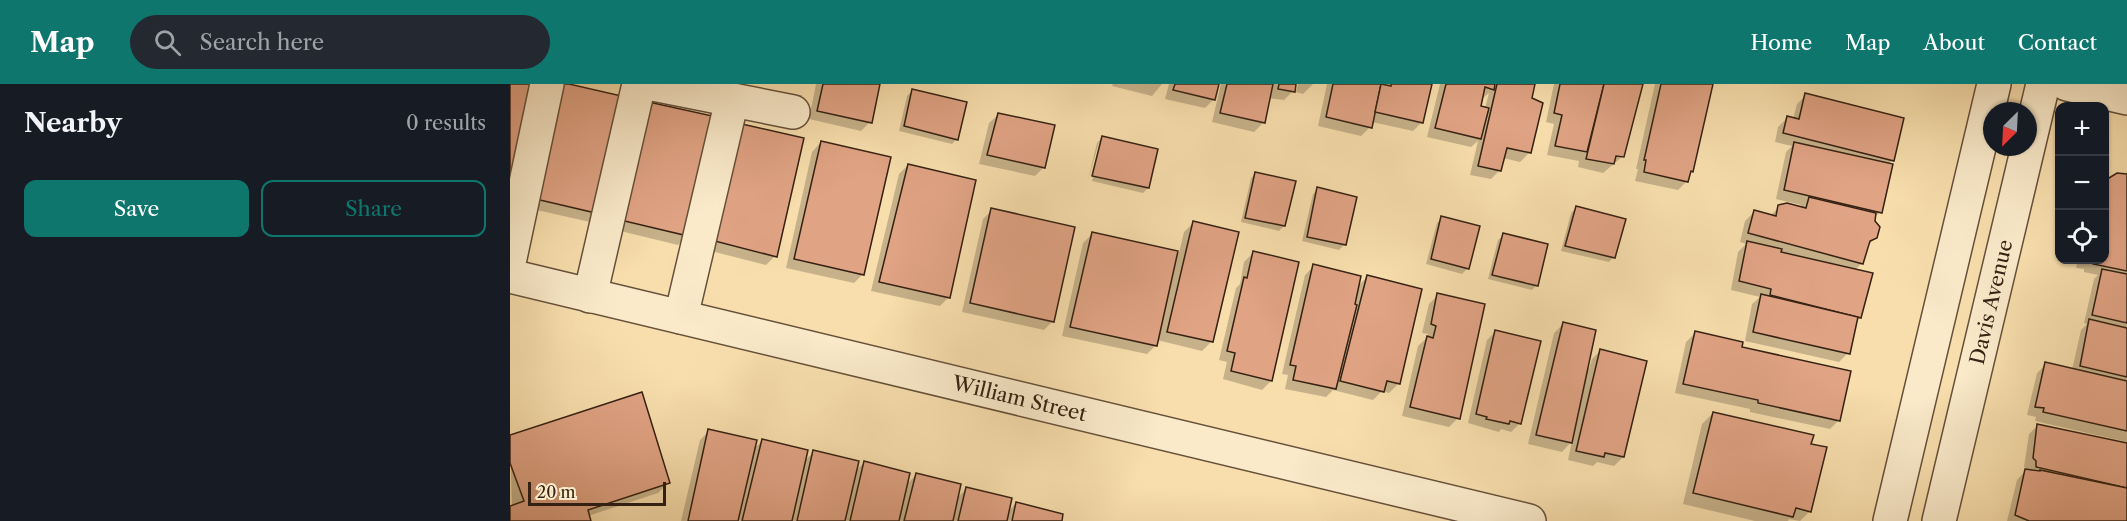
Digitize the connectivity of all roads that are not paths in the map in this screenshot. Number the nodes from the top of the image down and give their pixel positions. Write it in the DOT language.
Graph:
graph roads {
  1 [pos="547,84"];
  2 [pos="639,84"];
  3 [pos="653,84"];
  4 [pos="1994,84"];
  5 [pos="2043,84"];
  6 [pos="2067,84"];
  7 [pos="2127,98"];
  8 [pos="732,100"];
  9 [pos="793,112"];
  10 [pos="510,258"];
  11 [pos="510,276"];
  12 [pos="591,296"];
  13 [pos="681,317"];
  14 [pos="1529,521"];
  15 [pos="1890,521"];
  16 [pos="1939,521"];
  1 -- 10 [label="street"];
  2 -- 12 [label="street"];
  3 -- 8 [label="street"];
  4 -- 15 [label="street"];
  5 -- 16 [label="street, Davis Avenue"];
  6 -- 7 [label="street"];
  8 -- 9 [label="street"];
  8 -- 13 [label="street"];
  11 -- 12 [label="street, William Street"];
  12 -- 13 [label="street, William Street"];
  13 -- 14 [label="street, William Street"];
}
